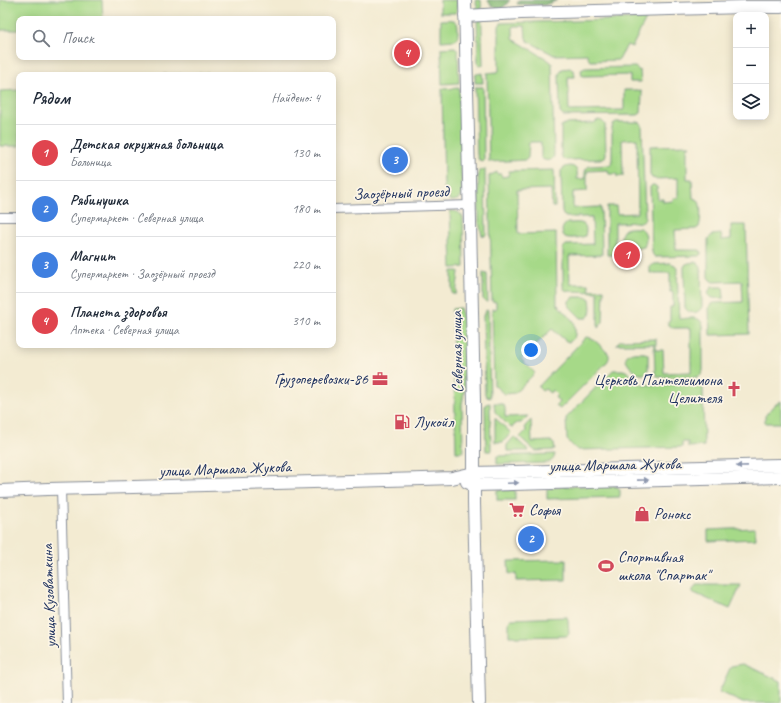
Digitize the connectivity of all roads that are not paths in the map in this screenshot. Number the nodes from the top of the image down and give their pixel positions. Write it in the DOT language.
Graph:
graph roads {
  1 [pos="465,0"];
  2 [pos="781,7"];
  3 [pos="465,16"];
  4 [pos="470,205"];
  5 [pos="336,209"];
  6 [pos="0,217"];
  7 [pos="16,217"];
  8 [pos="781,465"];
  9 [pos="537,477"];
  10 [pos="781,477"];
  11 [pos="474,479"];
  12 [pos="61,488"];
  13 [pos="0,491"];
  14 [pos="67,703"];
  15 [pos="478,703"];
  1 -- 3 [label="main road, Северная улица"];
  2 -- 3 [label="main road"];
  3 -- 4 [label="main road, Северная улица"];
  4 -- 5 [label="street, Заозёрный проезд"];
  4 -- 11 [label="main road, Северная улица"];
  6 -- 7 [label="street"];
  8 -- 9 [label="main road, улица Маршала Жукова, one-way"];
  9 -- 10 [label="main road, улица Маршала Жукова, one-way"];
  9 -- 11 [label="main road, улица Маршала Жукова"];
  11 -- 12 [label="main road, улица Маршала Жукова"];
  11 -- 15 [label="main road, Северная улица"];
  12 -- 13 [label="main road, улица Маршала Жукова"];
  12 -- 14 [label="street, улица Кузоваткина"];
}
